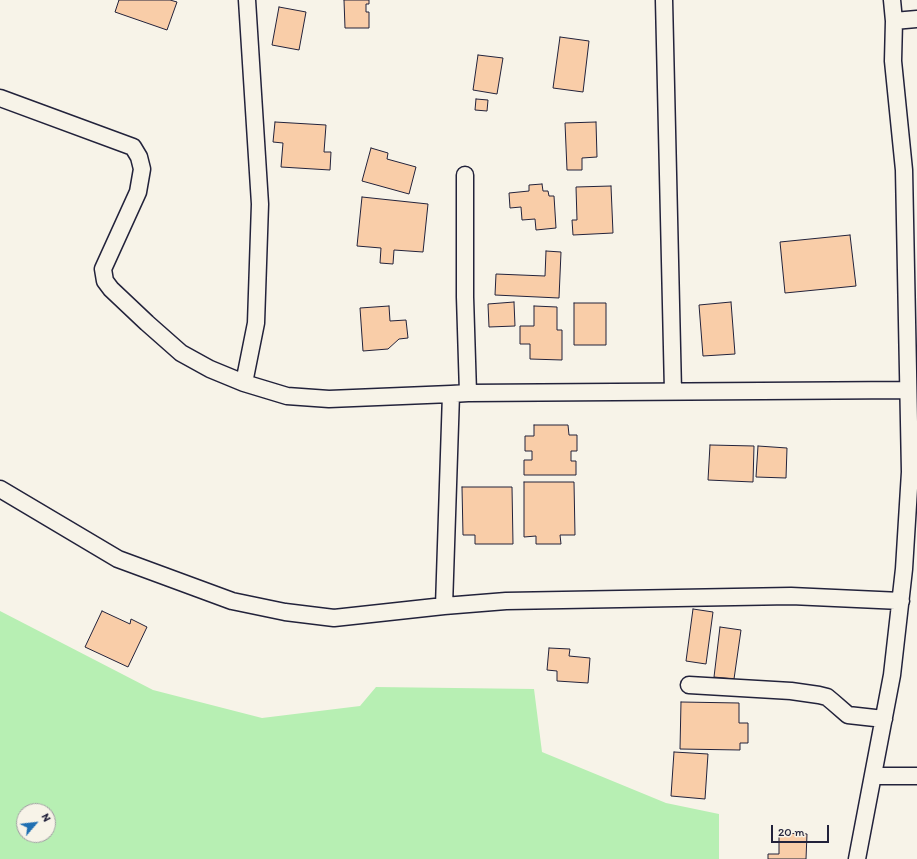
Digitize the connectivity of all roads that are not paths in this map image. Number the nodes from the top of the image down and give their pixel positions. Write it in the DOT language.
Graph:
graph roads {
  1 [pos="247,0"];
  2 [pos="664,0"];
  3 [pos="892,0"];
  4 [pos="917,19"];
  5 [pos="894,21"];
  6 [pos="0,98"];
  7 [pos="465,175"];
  8 [pos="911,221"];
  9 [pos="913,363"];
  10 [pos="244,383"];
  11 [pos="908,390"];
  12 [pos="673,391"];
  13 [pos="468,393"];
  14 [pos="450,394"];
  15 [pos="0,489"];
  16 [pos="910,569"];
  17 [pos="901,601"];
  18 [pos="444,606"];
  19 [pos="689,685"];
  20 [pos="884,719"];
  21 [pos="873,776"];
  22 [pos="917,776"];
  23 [pos="857,859"];
  1 -- 10 [label="street"];
  2 -- 12 [label="street"];
  3 -- 5 [label="street"];
  4 -- 5 [label="street"];
  5 -- 8 [label="street"];
  6 -- 10 [label="street"];
  7 -- 13 [label="street"];
  8 -- 9 [label="street"];
  9 -- 11 [label="street"];
  10 -- 14 [label="street"];
  11 -- 12 [label="street"];
  11 -- 16 [label="street"];
  12 -- 13 [label="street"];
  13 -- 14 [label="street"];
  14 -- 18 [label="street"];
  15 -- 18 [label="street"];
  16 -- 17 [label="street"];
  17 -- 18 [label="street"];
  17 -- 20 [label="street"];
  19 -- 20 [label="street"];
  20 -- 21 [label="street"];
  21 -- 22 [label="street"];
  21 -- 23 [label="street"];
}
